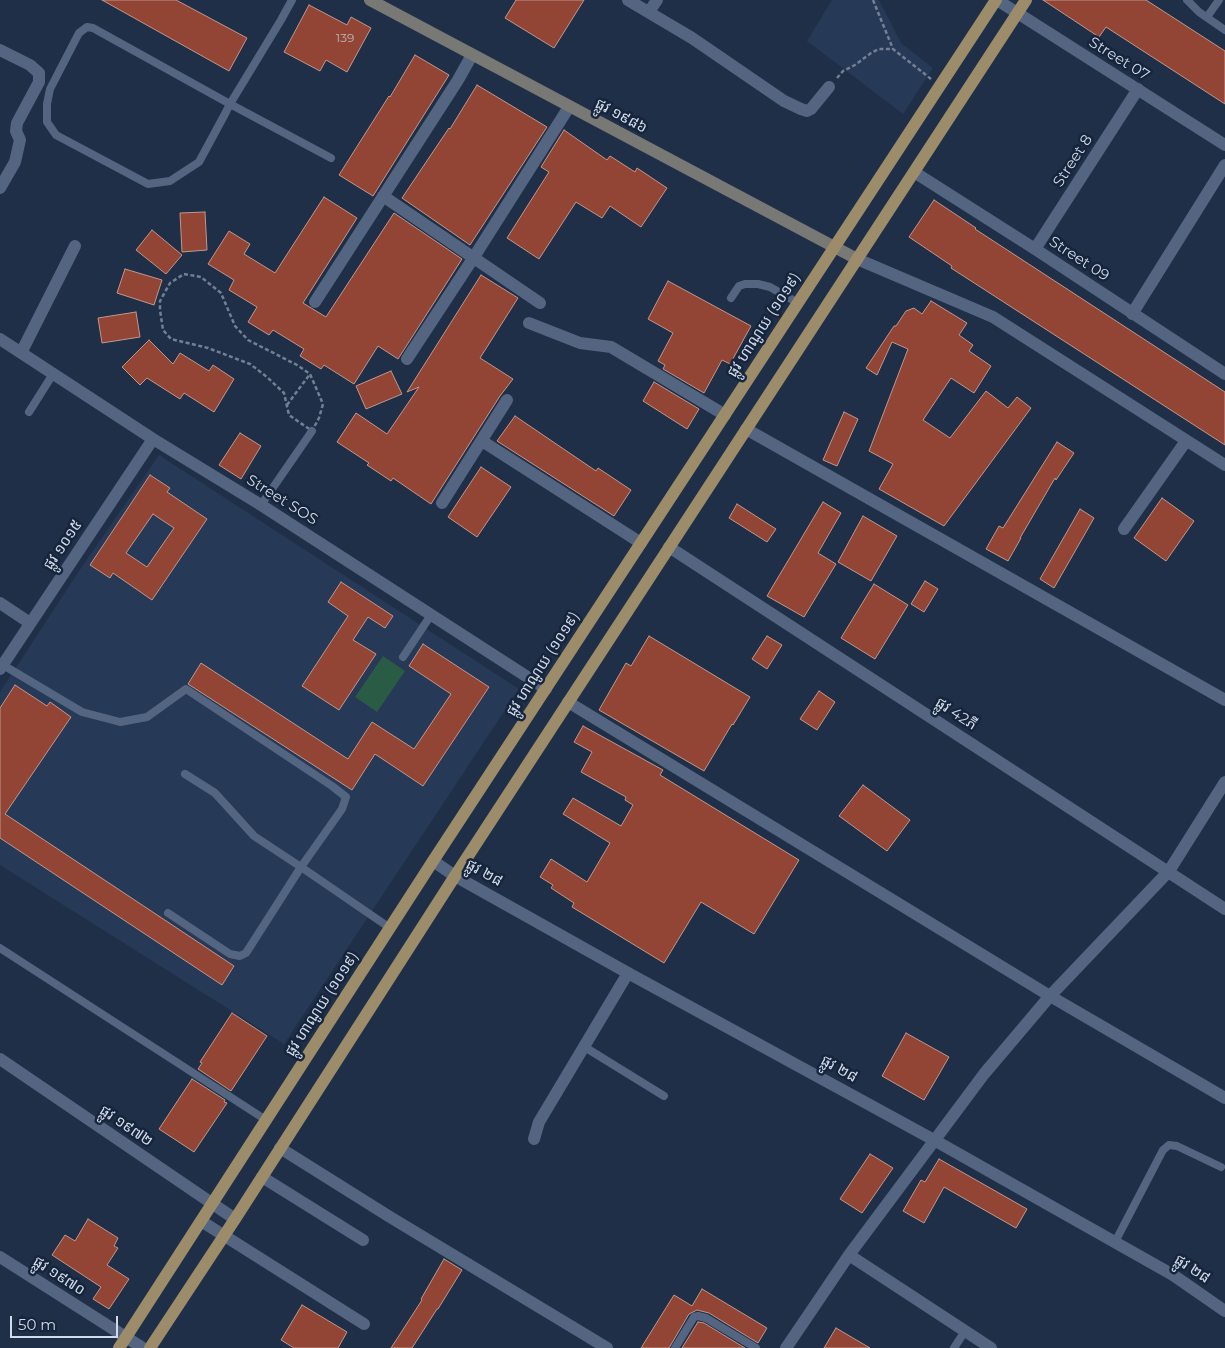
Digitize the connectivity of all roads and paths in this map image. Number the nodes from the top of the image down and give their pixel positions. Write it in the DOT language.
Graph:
graph roads {
  1 [pos="292,0"];
  2 [pos="370,0"];
  3 [pos="628,0"];
  4 [pos="657,0"];
  5 [pos="873,0"];
  6 [pos="997,0"];
  7 [pos="1026,0"];
  8 [pos="1187,0"];
  9 [pos="1219,0"];
  10 [pos="649,12"];
  11 [pos="1018,13"];
  12 [pos="1206,17"];
  13 [pos="1225,30"];
  14 [pos="893,49"];
  15 [pos="0,50"];
  16 [pos="472,55"];
  17 [pos="940,86"];
  18 [pos="829,87"];
  19 [pos="1138,90"];
  20 [pos="230,104"];
  21 [pos="569,107"];
  22 [pos="1225,145"];
  23 [pos="331,158"];
  24 [pos="1225,165"];
  25 [pos="914,172"];
  26 [pos="0,188"];
  27 [pos="383,196"];
  28 [pos="75,246"];
  29 [pos="833,248"];
  30 [pos="1035,249"];
  31 [pos="474,257"];
  32 [pos="857,259"];
  33 [pos="731,298"];
  34 [pos="315,302"];
  35 [pos="540,303"];
  36 [pos="798,303"];
  37 [pos="1132,314"];
  38 [pos="529,323"];
  39 [pos="0,339"];
  40 [pos="21,353"];
  41 [pos="407,359"];
  42 [pos="53,374"];
  43 [pos="310,374"];
  44 [pos="1225,374"];
  45 [pos="508,400"];
  46 [pos="286,406"];
  47 [pos="29,412"];
  48 [pos="725,414"];
  49 [pos="746,429"];
  50 [pos="312,430"];
  51 [pos="153,439"];
  52 [pos="482,441"];
  53 [pos="1186,441"];
  54 [pos="1225,465"];
  55 [pos="442,503"];
  56 [pos="262,505"];
  57 [pos="1124,529"];
  58 [pos="641,543"];
  59 [pos="669,547"];
  60 [pos="0,603"];
  61 [pos="431,615"];
  62 [pos="30,623"];
  63 [pos="403,657"];
  64 [pos="2,667"];
  65 [pos="546,689"];
  66 [pos="1225,700"];
  67 [pos="568,702"];
  68 [pos="185,774"];
  69 [pos="1225,782"];
  70 [pos="433,861"];
  71 [pos="302,867"];
  72 [pos="1169,871"];
  73 [pos="455,876"];
  74 [pos="1225,909"];
  75 [pos="168,913"];
  76 [pos="390,928"];
  77 [pos="0,948"];
  78 [pos="628,973"];
  79 [pos="1050,996"];
  80 [pos="583,1046"];
  81 [pos="0,1059"];
  82 [pos="664,1096"];
  83 [pos="1225,1098"];
  84 [pos="266,1120"];
  85 [pos="534,1139"];
  86 [pos="934,1140"];
  87 [pos="280,1148"];
  88 [pos="1221,1167"];
  89 [pos="262,1176"];
  90 [pos="212,1204"];
  91 [pos="235,1219"];
  92 [pos="201,1221"];
  93 [pos="224,1235"];
  94 [pos="363,1240"];
  95 [pos="1115,1242"];
  96 [pos="849,1255"];
  97 [pos="0,1257"];
  98 [pos="1225,1311"];
  99 [pos="364,1324"];
  100 [pos="965,1331"];
  101 [pos="122,1343"];
  102 [pos="143,1348"];
  103 [pos="150,1348"];
  104 [pos="607,1348"];
  105 [pos="675,1348"];
  106 [pos="756,1348"];
  107 [pos="786,1348"];
  108 [pos="954,1348"];
  109 [pos="990,1348"];
  1 -- 20 [label="lane"];
  2 -- 16 [label="main road, ផ្លូវ ១៩៨៦"];
  3 -- 10 [label="street"];
  4 -- 10 [label="street"];
  5 -- 14 [label="path"];
  6 -- 11 [label="street, Street 07"];
  6 -- 17 [label="main road, ផ្លូវ ហាណូយ (១០១៩)"];
  7 -- 11 [label="main road"];
  8 -- 12 [label="lane"];
  9 -- 12 [label="lane"];
  10 -- 18 [label="street"];
  11 -- 19 [label="street, Street 07"];
  11 -- 25 [label="main road"];
  12 -- 13 [label="lane"];
  14 -- 17 [label="path"];
  14 -- 18 [label="path"];
  15 -- 26 [label="street"];
  16 -- 21 [label="main road, ផ្លូវ ១៩៨៦"];
  16 -- 27 [label="street"];
  17 -- 29 [label="main road, ផ្លូវ ហាណូយ (១០១៩)"];
  19 -- 22 [label="street, Street 07"];
  19 -- 30 [label="street, Street 8"];
  20 -- 20 [label="lane"];
  20 -- 23 [label="lane"];
  21 -- 29 [label="main road, ផ្លូវ ១៩៨៦"];
  21 -- 31 [label="street"];
  24 -- 37 [label="street"];
  25 -- 30 [label="street, Street 09"];
  25 -- 32 [label="main road"];
  27 -- 31 [label="street"];
  27 -- 34 [label="street"];
  28 -- 40 [label="street"];
  29 -- 32 [label="main road, ផ្លូវ ១៩៨៦"];
  29 -- 36 [label="main road, ផ្លូវ ហាណូយ (១០១៩)"];
  30 -- 37 [label="street, Street 09"];
  31 -- 35 [label="street"];
  31 -- 41 [label="street"];
  32 -- 49 [label="main road"];
  32 -- 53 [label="street"];
  33 -- 36 [label="lane"];
  36 -- 48 [label="main road, ផ្លូវ ហាណូយ (១០១៩)"];
  37 -- 44 [label="street, Street 09"];
  38 -- 48 [label="street"];
  39 -- 40 [label="street, Street SOS"];
  40 -- 42 [label="street, Street SOS"];
  42 -- 47 [label="lane"];
  42 -- 51 [label="street, Street SOS"];
  43 -- 46 [label="path"];
  43 -- 46 [label="path"];
  43 -- 50 [label="path"];
  45 -- 52 [label="street"];
  46 -- 50 [label="path"];
  48 -- 58 [label="main road, ផ្លូវ ហាណូយ (១០១៩)"];
  49 -- 59 [label="main road"];
  49 -- 66 [label="street"];
  50 -- 56 [label="lane"];
  51 -- 56 [label="street, Street SOS"];
  51 -- 62 [label="street, ផ្លូវ ១០១៥"];
  52 -- 55 [label="street"];
  52 -- 58 [label="street"];
  53 -- 54 [label="street"];
  53 -- 57 [label="street"];
  56 -- 61 [label="street, Street SOS"];
  58 -- 65 [label="main road, ផ្លូវ ហាណូយ (១០១៩)"];
  59 -- 67 [label="main road"];
  59 -- 72 [label="street, ផ្លូវ 42ភី"];
  60 -- 62 [label="street"];
  61 -- 63 [label="lane"];
  61 -- 65 [label="street, Street SOS"];
  62 -- 64 [label="street, ផ្លូវ ១០១៥"];
  64 -- 71 [label="lane"];
  65 -- 70 [label="main road, ផ្លូវ ហាណូយ (១០១៩)"];
  67 -- 73 [label="main road"];
  67 -- 79 [label="street"];
  68 -- 71 [label="lane"];
  69 -- 72 [label="street"];
  70 -- 73 [label="street, ផ្លូវ ២៨"];
  70 -- 76 [label="main road, ផ្លូវ ហាណូយ (១០១៩)"];
  71 -- 75 [label="lane"];
  71 -- 76 [label="lane"];
  72 -- 74 [label="street, ផ្លូវ 42ភី"];
  72 -- 79 [label="street"];
  73 -- 78 [label="street, ផ្លូវ ២៨"];
  73 -- 87 [label="main road"];
  76 -- 84 [label="main road, ផ្លូវ ហាណូយ (១០១៩)"];
  77 -- 84 [label="lane"];
  78 -- 80 [label="street"];
  78 -- 86 [label="street, ផ្លូវ ២៨"];
  79 -- 83 [label="street"];
  79 -- 86 [label="street"];
  80 -- 82 [label="lane"];
  80 -- 85 [label="street"];
  81 -- 90 [label="street, ផ្លូវ ១៩៧២"];
  84 -- 90 [label="main road, ផ្លូវ ហាណូយ (១០១៩)"];
  86 -- 95 [label="street, ផ្លូវ ២៨"];
  86 -- 96 [label="street"];
  87 -- 89 [label="main road"];
  87 -- 104 [label="street"];
  88 -- 95 [label="lane"];
  89 -- 91 [label="main road"];
  89 -- 94 [label="street"];
  90 -- 91 [label="street, ផ្លូវ ១៩៧២"];
  90 -- 92 [label="main road, ផ្លូវ ហាណូយ (១០១៩)"];
  91 -- 93 [label="main road"];
  92 -- 93 [label="street"];
  92 -- 101 [label="main road, ផ្លូវ ហាណូយ (១០១៩)"];
  93 -- 99 [label="street"];
  93 -- 103 [label="main road"];
  95 -- 98 [label="street, ផ្លូវ ២៨"];
  96 -- 100 [label="street"];
  96 -- 107 [label="street"];
  97 -- 101 [label="street, ផ្លូវ ១៩៧០"];
  100 -- 108 [label="lane"];
  100 -- 109 [label="street"];
  101 -- 102 [label="street, ផ្លូវ ១៩៧០"];
  105 -- 106 [label="lane"];
}
